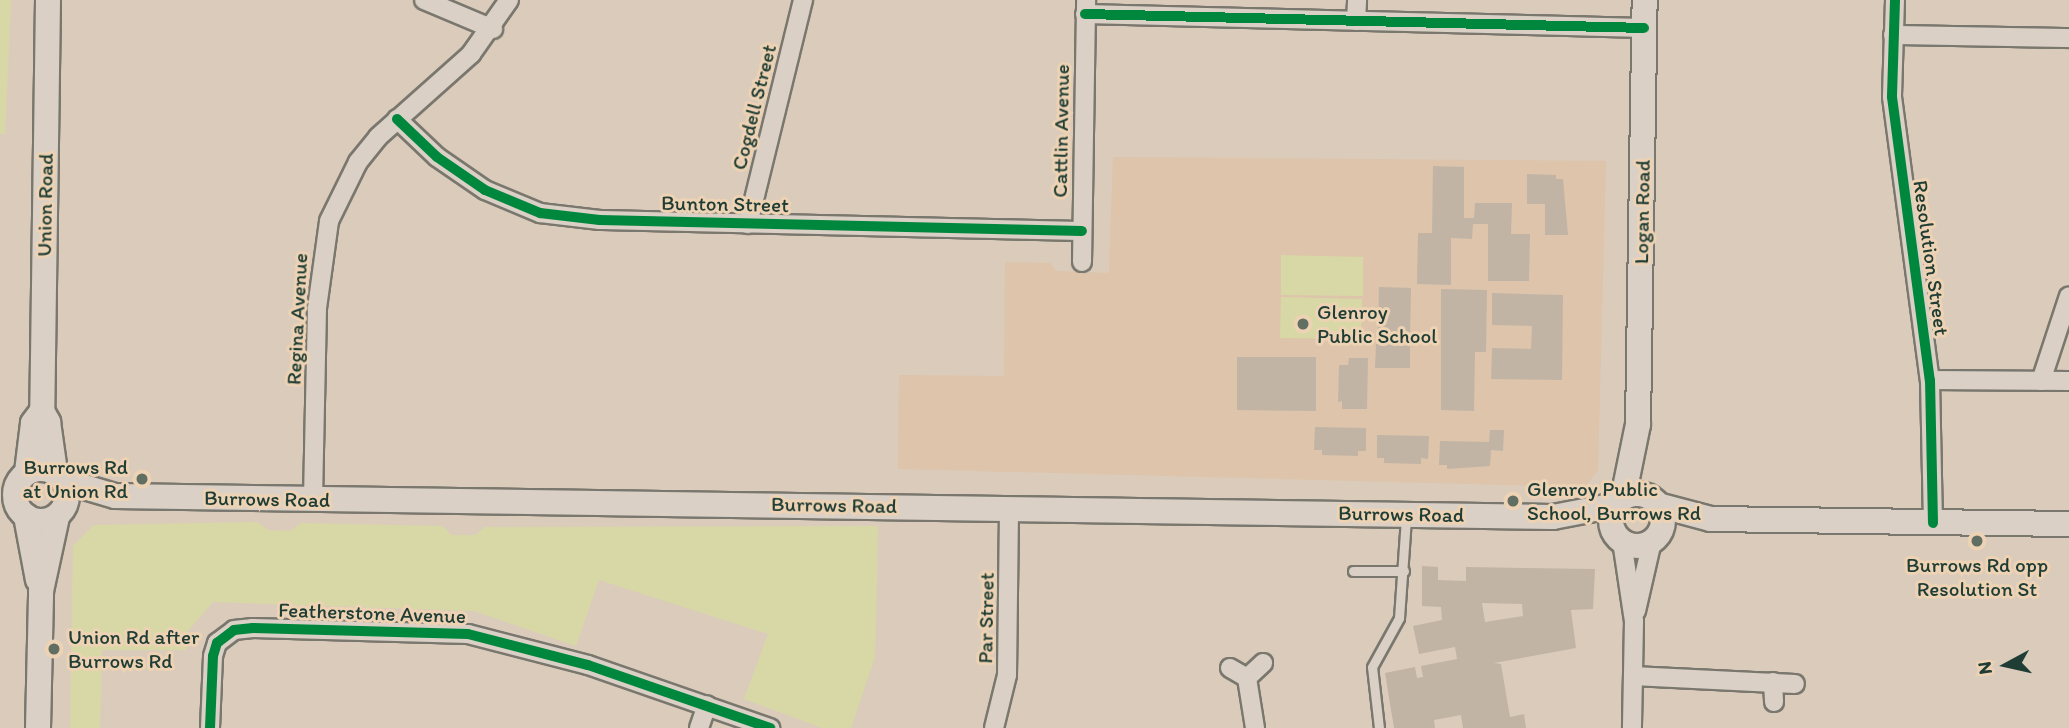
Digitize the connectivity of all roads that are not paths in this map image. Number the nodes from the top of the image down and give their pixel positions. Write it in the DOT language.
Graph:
graph roads {
  1 [pos="48,0"];
  2 [pos="425,0"];
  3 [pos="509,0"];
  4 [pos="803,0"];
  5 [pos="1357,0"];
  6 [pos="1645,0"];
  7 [pos="1895,0"];
  8 [pos="1085,7"];
  9 [pos="1356,21"];
  10 [pos="1644,28"];
  11 [pos="493,29"];
  12 [pos="1893,35"];
  13 [pos="2069,38"];
  14 [pos="397,119"];
  15 [pos="748,224"];
  16 [pos="1082,231"];
  17 [pos="1082,262"];
  18 [pos="2069,296"];
  19 [pos="1930,380"];
  20 [pos="2041,381"];
  21 [pos="2069,381"];
  22 [pos="42,411"];
  23 [pos="1638,424"];
  24 [pos="59,476"];
  25 [pos="15,479"];
  26 [pos="115,496"];
  27 [pos="313,499"];
  28 [pos="1619,501"];
  29 [pos="1654,501"];
  30 [pos="1009,507"];
  31 [pos="16,511"];
  32 [pos="61,512"];
  33 [pos="1406,514"];
  34 [pos="1553,517"];
  35 [pos="1711,519"];
  36 [pos="1933,523"];
  37 [pos="2069,524"];
  38 [pos="1618,536"];
  39 [pos="1655,538"];
  40 [pos="1353,571"];
  41 [pos="1404,571"];
  42 [pos="40,591"];
  43 [pos="1634,621"];
  44 [pos="1263,663"];
  45 [pos="1230,668"];
  46 [pos="1633,676"];
  47 [pos="1248,678"];
  48 [pos="1773,682"];
  49 [pos="1795,684"];
  50 [pos="1774,702"];
  51 [pos="708,705"];
  52 [pos="38,728"];
  53 [pos="210,728"];
  54 [pos="699,728"];
  55 [pos="770,728"];
  56 [pos="994,728"];
  57 [pos="1255,728"];
  58 [pos="1379,728"];
  59 [pos="1632,728"];
  1 -- 22 [label="main road, Union Road"];
  2 -- 11 [label="street"];
  3 -- 11 [label="street, Regina Avenue"];
  4 -- 15 [label="street, Cogdell Street"];
  5 -- 9 [label="street"];
  6 -- 10 [label="main road, Logan Road"];
  7 -- 12 [label="street, Resolution Street"];
  8 -- 9 [label="street"];
  8 -- 16 [label="street, Cattlin Avenue"];
  9 -- 10 [label="street"];
  10 -- 23 [label="main road, Logan Road"];
  11 -- 14 [label="street, Regina Avenue"];
  12 -- 13 [label="street"];
  12 -- 19 [label="street, Resolution Street"];
  14 -- 15 [label="street, Bunton Street"];
  14 -- 27 [label="street, Regina Avenue"];
  15 -- 16 [label="street, Bunton Street"];
  16 -- 17 [label="street, Cattlin Avenue"];
  18 -- 20 [label="street"];
  19 -- 20 [label="street"];
  19 -- 36 [label="street, Resolution Street"];
  20 -- 21 [label="street"];
  22 -- 24 [label="main road, Union Road"];
  22 -- 25 [label="main road, Union Road"];
  23 -- 28 [label="main road, Logan Road"];
  23 -- 29 [label="main road, Logan Road"];
  24 -- 25 [label="main road"];
  24 -- 26 [label="main road, Burrows Road"];
  24 -- 32 [label="main road"];
  25 -- 31 [label="main road"];
  26 -- 27 [label="main road, Burrows Road"];
  26 -- 32 [label="main road, Burrows Road"];
  27 -- 30 [label="main road, Burrows Road"];
  28 -- 29 [label="main road"];
  28 -- 34 [label="main road, Burrows Road"];
  28 -- 38 [label="main road"];
  29 -- 35 [label="main road"];
  29 -- 39 [label="main road"];
  30 -- 33 [label="main road, Burrows Road"];
  30 -- 56 [label="street, Par Street"];
  31 -- 32 [label="main road"];
  31 -- 42 [label="main road"];
  32 -- 42 [label="main road"];
  33 -- 34 [label="main road, Burrows Road"];
  33 -- 41 [label="lane"];
  34 -- 38 [label="main road, Burrows Road"];
  35 -- 36 [label="main road"];
  35 -- 39 [label="main road"];
  36 -- 37 [label="main road"];
  38 -- 39 [label="main road"];
  38 -- 43 [label="street"];
  39 -- 43 [label="street"];
  40 -- 41 [label="lane"];
  41 -- 58 [label="lane"];
  42 -- 52 [label="main road"];
  43 -- 46 [label="street"];
  44 -- 47 [label="street"];
  45 -- 47 [label="street"];
  46 -- 48 [label="street"];
  46 -- 59 [label="street"];
  47 -- 57 [label="street"];
  48 -- 49 [label="street"];
  48 -- 50 [label="street"];
  51 -- 53 [label="street, Featherstone Avenue"];
  51 -- 54 [label="street"];
  51 -- 55 [label="street, Featherstone Avenue"];
}
